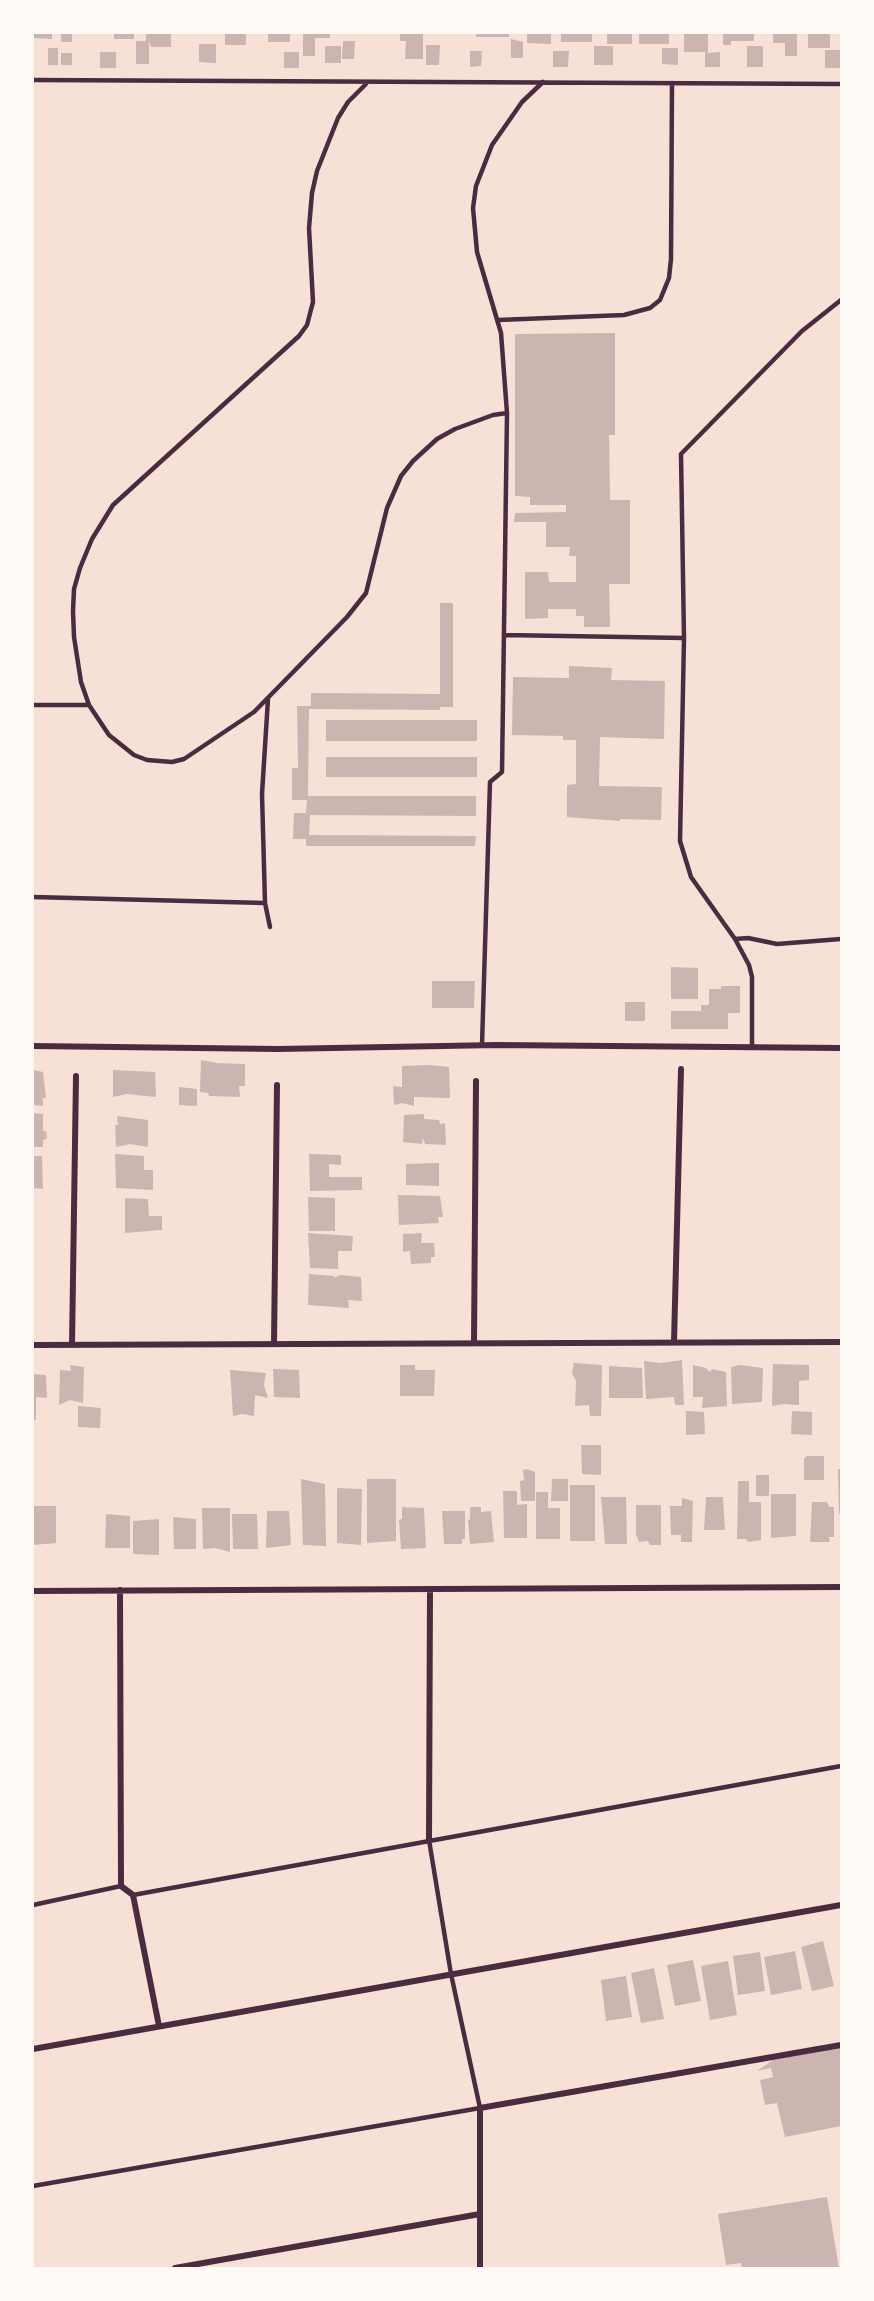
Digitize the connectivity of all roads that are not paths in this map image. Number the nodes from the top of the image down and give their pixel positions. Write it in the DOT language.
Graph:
graph roads {
  1 [pos="33,80"];
  2 [pos="543,82"];
  3 [pos="366,84"];
  4 [pos="672,84"];
  5 [pos="841,84"];
  6 [pos="841,300"];
  7 [pos="498,320"];
  8 [pos="507,413"];
  9 [pos="504,635"];
  10 [pos="684,638"];
  11 [pos="268,699"];
  12 [pos="33,705"];
  13 [pos="89,705"];
  14 [pos="33,897"];
  15 [pos="265,903"];
  16 [pos="270,927"];
  17 [pos="735,939"];
  18 [pos="841,939"];
  19 [pos="482,1045"];
  20 [pos="33,1047"];
  21 [pos="752,1047"];
  22 [pos="841,1048"];
  23 [pos="681,1069"];
  24 [pos="76,1076"];
  25 [pos="476,1081"];
  26 [pos="277,1085"];
  27 [pos="674,1342"];
  28 [pos="841,1342"];
  29 [pos="474,1343"];
  30 [pos="274,1344"];
  31 [pos="33,1345"];
  32 [pos="72,1345"];
  33 [pos="841,1587"];
  34 [pos="430,1589"];
  35 [pos="120,1590"];
  36 [pos="33,1591"];
  37 [pos="841,1766"];
  38 [pos="429,1840"];
  39 [pos="121,1886"];
  40 [pos="133,1895"];
  41 [pos="33,1905"];
  42 [pos="841,1905"];
  43 [pos="451,1974"];
  44 [pos="159,2026"];
  45 [pos="841,2044"];
  46 [pos="33,2049"];
  47 [pos="480,2108"];
  48 [pos="33,2186"];
  49 [pos="480,2214"];
  50 [pos="175,2268"];
  51 [pos="480,2268"];
  1 -- 3 [label="lane"];
  2 -- 3 [label="lane"];
  2 -- 4 [label="lane"];
  2 -- 7 [label="lane"];
  3 -- 13 [label="lane"];
  4 -- 5 [label="lane"];
  4 -- 7 [label="lane"];
  6 -- 10 [label="lane"];
  7 -- 8 [label="lane"];
  8 -- 9 [label="lane"];
  8 -- 11 [label="lane"];
  9 -- 10 [label="lane"];
  9 -- 19 [label="lane"];
  10 -- 17 [label="lane"];
  11 -- 13 [label="lane"];
  11 -- 15 [label="lane"];
  12 -- 13 [label="lane"];
  14 -- 15 [label="lane"];
  15 -- 16 [label="lane"];
  17 -- 18 [label="lane"];
  17 -- 21 [label="lane"];
  19 -- 20 [label="street"];
  19 -- 21 [label="street"];
  21 -- 22 [label="street"];
  23 -- 27 [label="street"];
  24 -- 32 [label="street"];
  25 -- 29 [label="street"];
  26 -- 30 [label="street"];
  27 -- 28 [label="street"];
  27 -- 29 [label="street"];
  29 -- 30 [label="street"];
  30 -- 32 [label="street"];
  31 -- 32 [label="street"];
  33 -- 34 [label="street"];
  34 -- 35 [label="street"];
  34 -- 38 [label="street"];
  35 -- 36 [label="street"];
  35 -- 39 [label="street"];
  37 -- 38 [label="lane"];
  38 -- 40 [label="lane"];
  38 -- 43 [label="lane"];
  39 -- 40 [label="street"];
  39 -- 41 [label="lane"];
  40 -- 44 [label="street"];
  42 -- 43 [label="street"];
  43 -- 44 [label="street"];
  43 -- 47 [label="lane"];
  44 -- 46 [label="street"];
  45 -- 47 [label="street"];
  47 -- 48 [label="lane"];
  47 -- 49 [label="street"];
  49 -- 50 [label="street"];
  49 -- 51 [label="street"];
}
